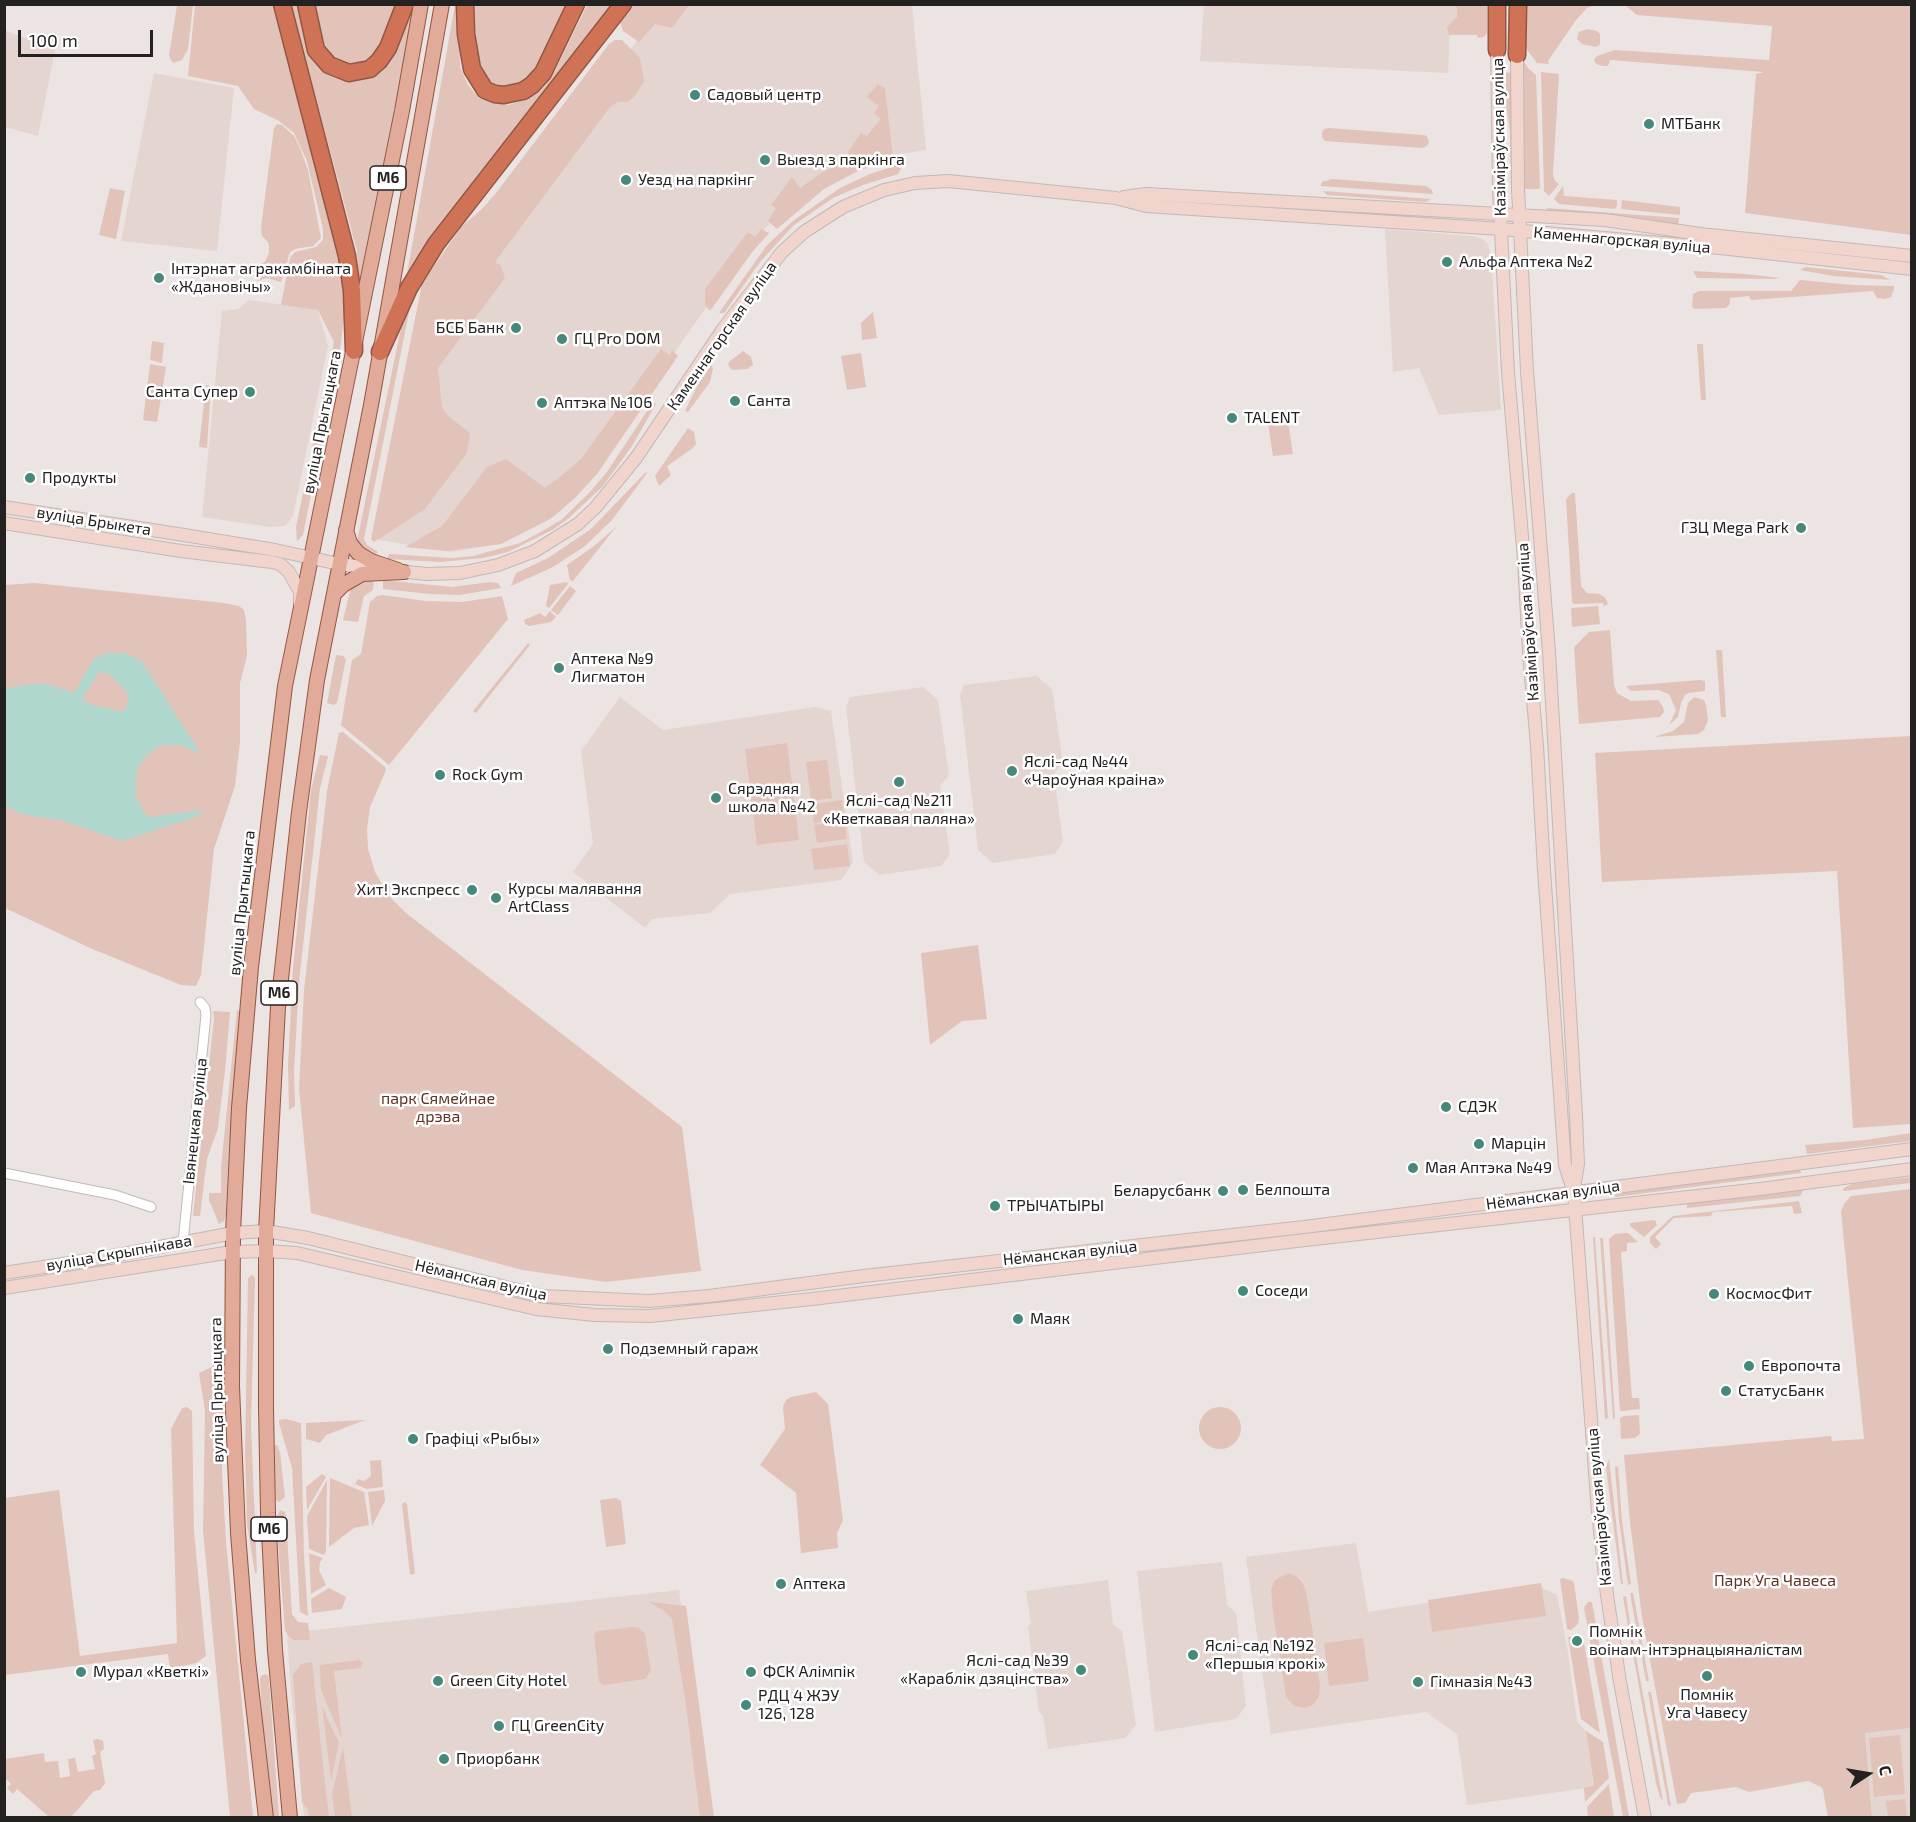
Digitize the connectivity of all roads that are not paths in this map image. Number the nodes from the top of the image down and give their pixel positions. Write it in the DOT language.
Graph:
graph roads {
  1 [pos="282,4"];
  2 [pos="306,4"];
  3 [pos="405,4"];
  4 [pos="422,4"];
  5 [pos="442,4"];
  6 [pos="465,4"];
  7 [pos="576,4"];
  8 [pos="623,4"];
  9 [pos="1497,4"];
  10 [pos="1518,4"];
  11 [pos="1497,50"];
  12 [pos="1517,55"];
  13 [pos="1116,198"];
  14 [pos="1500,215"];
  15 [pos="1520,215"];
  16 [pos="1501,229"];
  17 [pos="1521,231"];
  18 [pos="1911,256"];
  19 [pos="1911,268"];
  20 [pos="354,351"];
  21 [pos="380,352"];
  22 [pos="4,507"];
  23 [pos="48,514"];
  24 [pos="4,523"];
  25 [pos="45,529"];
  26 [pos="346,530"];
  27 [pos="183,535"];
  28 [pos="181,550"];
  29 [pos="312,558"];
  30 [pos="339,564"];
  31 [pos="404,572"];
  32 [pos="334,594"];
  33 [pos="300,608"];
  34 [pos="200,1002"];
  35 [pos="1911,1149"];
  36 [pos="1832,1159"];
  37 [pos="1911,1169"];
  38 [pos="4,1173"];
  39 [pos="1834,1178"];
  40 [pos="1574,1193"];
  41 [pos="151,1207"];
  42 [pos="1575,1210"];
  43 [pos="266,1231"];
  44 [pos="233,1233"];
  45 [pos="183,1242"];
  46 [pos="266,1251"];
  47 [pos="232,1252"];
  48 [pos="4,1273"];
  49 [pos="4,1288"];
  50 [pos="266,1818"];
  51 [pos="290,1818"];
  52 [pos="1645,1818"];
  1 -- 20 [label="highway"];
  2 -- 3 [label="highway"];
  4 -- 20 [label="main road, вуліца Прытыцкага / М6"];
  5 -- 21 [label="main road, М6"];
  6 -- 7 [label="highway"];
  8 -- 21 [label="highway"];
  9 -- 11 [label="highway"];
  10 -- 12 [label="highway"];
  11 -- 14 [label="main road, Казіміраўская вуліца"];
  12 -- 15 [label="main road, Казіміраўская вуліца"];
  13 -- 14 [label="main road, Каменнагорская вуліца"];
  13 -- 16 [label="main road, Каменнагорская вуліца"];
  13 -- 31 [label="main road, Каменнагорская вуліца"];
  14 -- 15 [label="main road, Каменнагорская вуліца"];
  14 -- 16 [label="main road, Казіміраўская вуліца"];
  15 -- 17 [label="main road, Казіміраўская вуліца"];
  15 -- 18 [label="main road, Каменнагорская вуліца"];
  16 -- 17 [label="main road, Каменнагорская вуліца"];
  16 -- 40 [label="main road, Казіміраўская вуліца"];
  17 -- 19 [label="main road, Каменнагорская вуліца"];
  17 -- 40 [label="main road, Казіміраўская вуліца"];
  20 -- 29 [label="main road, вуліца Прытыцкага / М6"];
  21 -- 26 [label="main road, М6"];
  22 -- 23 [label="main road, вуліца Брыкета"];
  23 -- 25 [label="main road"];
  23 -- 27 [label="main road, вуліца Брыкета"];
  24 -- 25 [label="main road, вуліца Брыкета"];
  25 -- 28 [label="main road, вуліца Брыкета"];
  26 -- 30 [label="main road, М6"];
  26 -- 31 [label="main road"];
  27 -- 28 [label="main road"];
  27 -- 29 [label="main road, вуліца Брыкета"];
  28 -- 33 [label="main road, вуліца Брыкета"];
  29 -- 30 [label="main road, вуліца Брыкета"];
  29 -- 33 [label="main road, вуліца Прытыцкага / М6"];
  30 -- 31 [label="main road, Каменнагорская вуліца"];
  30 -- 32 [label="main road, М6"];
  31 -- 32 [label="main road"];
  32 -- 43 [label="main road, М6"];
  33 -- 44 [label="main road, вуліца Прытыцкага / М6"];
  34 -- 45 [label="street, Івянецкая вуліца"];
  35 -- 36 [label="main road, Нёманская вуліца"];
  36 -- 39 [label="main road"];
  36 -- 40 [label="main road, Нёманская вуліца"];
  37 -- 39 [label="main road, Нёманская вуліца"];
  38 -- 41 [label="street"];
  39 -- 42 [label="main road, Нёманская вуліца"];
  40 -- 42 [label="main road, Казіміраўская вуліца"];
  40 -- 43 [label="main road, Нёманская вуліца"];
  42 -- 46 [label="main road, Нёманская вуліца"];
  42 -- 52 [label="main road, Казіміраўская вуліца"];
  43 -- 44 [label="main road, Нёманская вуліца"];
  43 -- 46 [label="main road, М6"];
  44 -- 45 [label="main road, вуліца Скрыпнікава"];
  44 -- 47 [label="main road, вуліца Прытыцкага / М6"];
  45 -- 48 [label="main road, вуліца Скрыпнікава"];
  46 -- 47 [label="main road, Нёманская вуліца"];
  46 -- 51 [label="main road, М6"];
  47 -- 49 [label="main road, вуліца Скрыпнікава"];
  47 -- 50 [label="main road, вуліца Прытыцкага / М6"];
}
